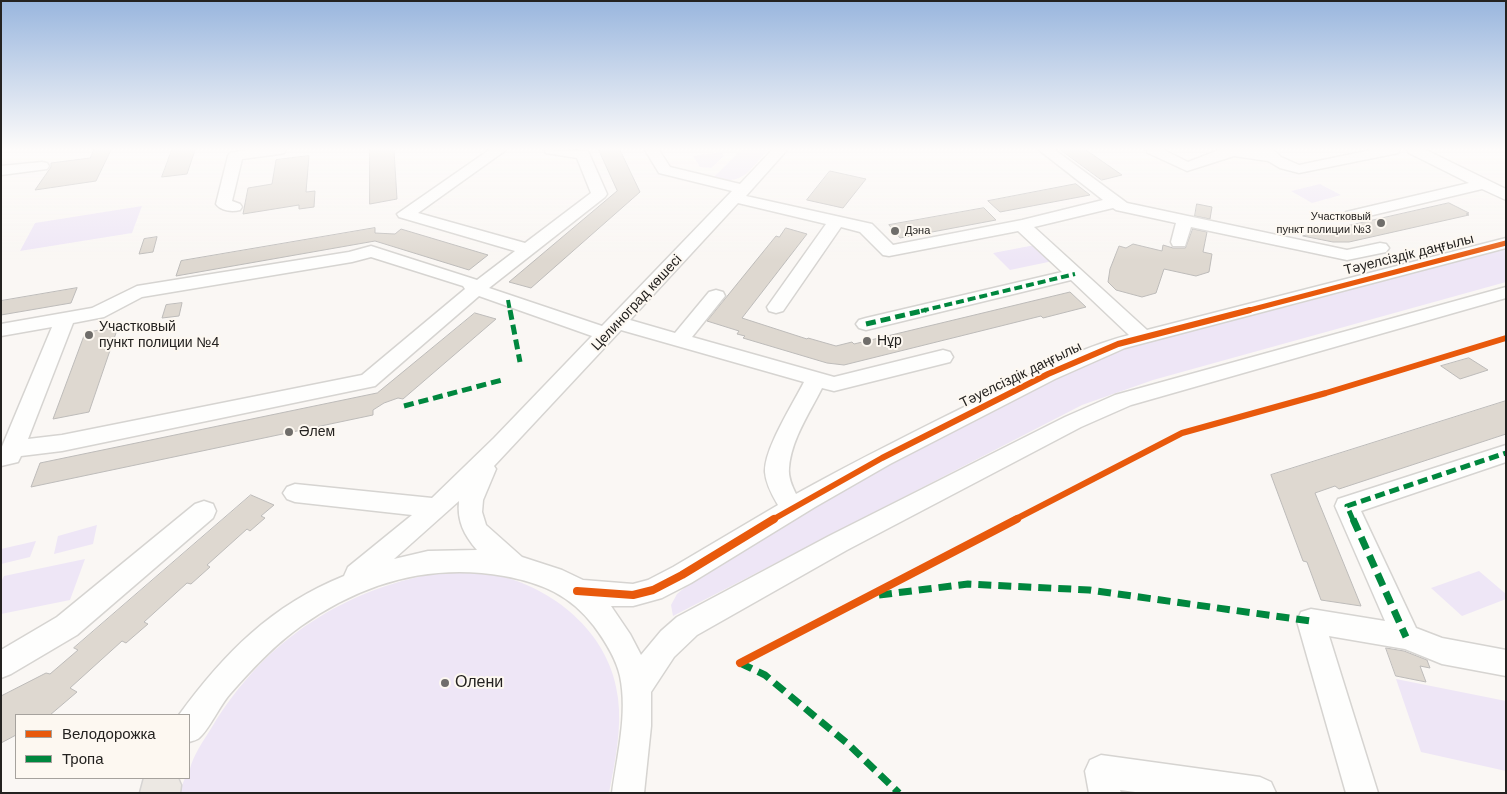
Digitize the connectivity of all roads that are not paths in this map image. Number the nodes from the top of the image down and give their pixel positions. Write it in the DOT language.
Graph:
graph roads {
  1 [pos="228,187"];
  2 [pos="445,187"];
  3 [pos="596,187"];
  4 [pos="717,187"];
  5 [pos="745,187"];
  6 [pos="1096,187"];
  7 [pos="1453,187"];
  8 [pos="1492,187"];
  9 [pos="739,194"];
  10 [pos="1506,195"];
  11 [pos="1116,202"];
  12 [pos="234,207"];
  13 [pos="1352,215"];
  14 [pos="1185,220"];
  15 [pos="836,222"];
  16 [pos="1022,225"];
  17 [pos="1179,242"];
  18 [pos="1506,243"];
  19 [pos="1380,248"];
  20 [pos="527,249"];
  21 [pos="1075,274"];
  22 [pos="476,289"];
  23 [pos="1506,292"];
  24 [pos="716,296"];
  25 [pos="776,306"];
  26 [pos="65,318"];
  27 [pos="866,324"];
  28 [pos="613,329"];
  29 [pos="1,330"];
  30 [pos="1143,337"];
  31 [pos="679,340"];
  32 [pos="943,357"];
  33 [pos="816,379"];
  34 [pos="1506,453"];
  35 [pos="492,454"];
  36 [pos="6,458"];
  37 [pos="294,493"];
  38 [pos="437,508"];
  39 [pos="792,508"];
  40 [pos="204,511"];
  41 [pos="516,566"];
  42 [pos="338,590"];
  43 [pos="577,590"];
  44 [pos="1406,637"];
  45 [pos="1506,663"];
  46 [pos="1,665"];
  47 [pos="636,692"];
  48 [pos="190,726"];
  49 [pos="628,793"];
  50 [pos="1105,793"];
  51 [pos="1260,793"];
  52 [pos="1362,793"];
  1 -- 12 [label="street"];
  2 -- 20 [label="street"];
  3 -- 20 [label="street"];
  4 -- 9 [label="street"];
  5 -- 9 [label="street, Целиноград көшесі"];
  6 -- 11 [label="street"];
  7 -- 13 [label="street"];
  8 -- 10 [label="street"];
  9 -- 15 [label="street"];
  9 -- 28 [label="street, Целиноград көшесі"];
  11 -- 14 [label="street"];
  11 -- 16 [label="street"];
  14 -- 17 [label="street"];
  14 -- 19 [label="street"];
  15 -- 16 [label="street"];
  15 -- 25 [label="street"];
  16 -- 21 [label="street"];
  18 -- 30 [label="street, Тәуелсіздік даңғылы"];
  20 -- 22 [label="street"];
  21 -- 27 [label="street"];
  21 -- 30 [label="street"];
  22 -- 26 [label="street"];
  22 -- 28 [label="street"];
  22 -- 36 [label="street"];
  23 -- 47 [label="street"];
  24 -- 31 [label="street"];
  26 -- 29 [label="street"];
  26 -- 36 [label="street"];
  28 -- 31 [label="street"];
  28 -- 35 [label="street, Целиноград көшесі"];
  30 -- 39 [label="street, Тәуелсіздік даңғылы"];
  31 -- 33 [label="street"];
  32 -- 33 [label="street"];
  33 -- 39 [label="street"];
  34 -- 44 [label="street"];
  35 -- 38 [label="street"];
  35 -- 41 [label="street"];
  37 -- 38 [label="street"];
  38 -- 42 [label="street"];
  39 -- 43 [label="street, Тәуелсіздік даңғылы"];
  40 -- 46 [label="street"];
  41 -- 42 [label="street"];
  41 -- 43 [label="street"];
  42 -- 48 [label="street"];
  43 -- 47 [label="street"];
  44 -- 45 [label="street"];
  44 -- 52 [label="street"];
  47 -- 49 [label="street"];
  50 -- 51 [label="street"];
}
